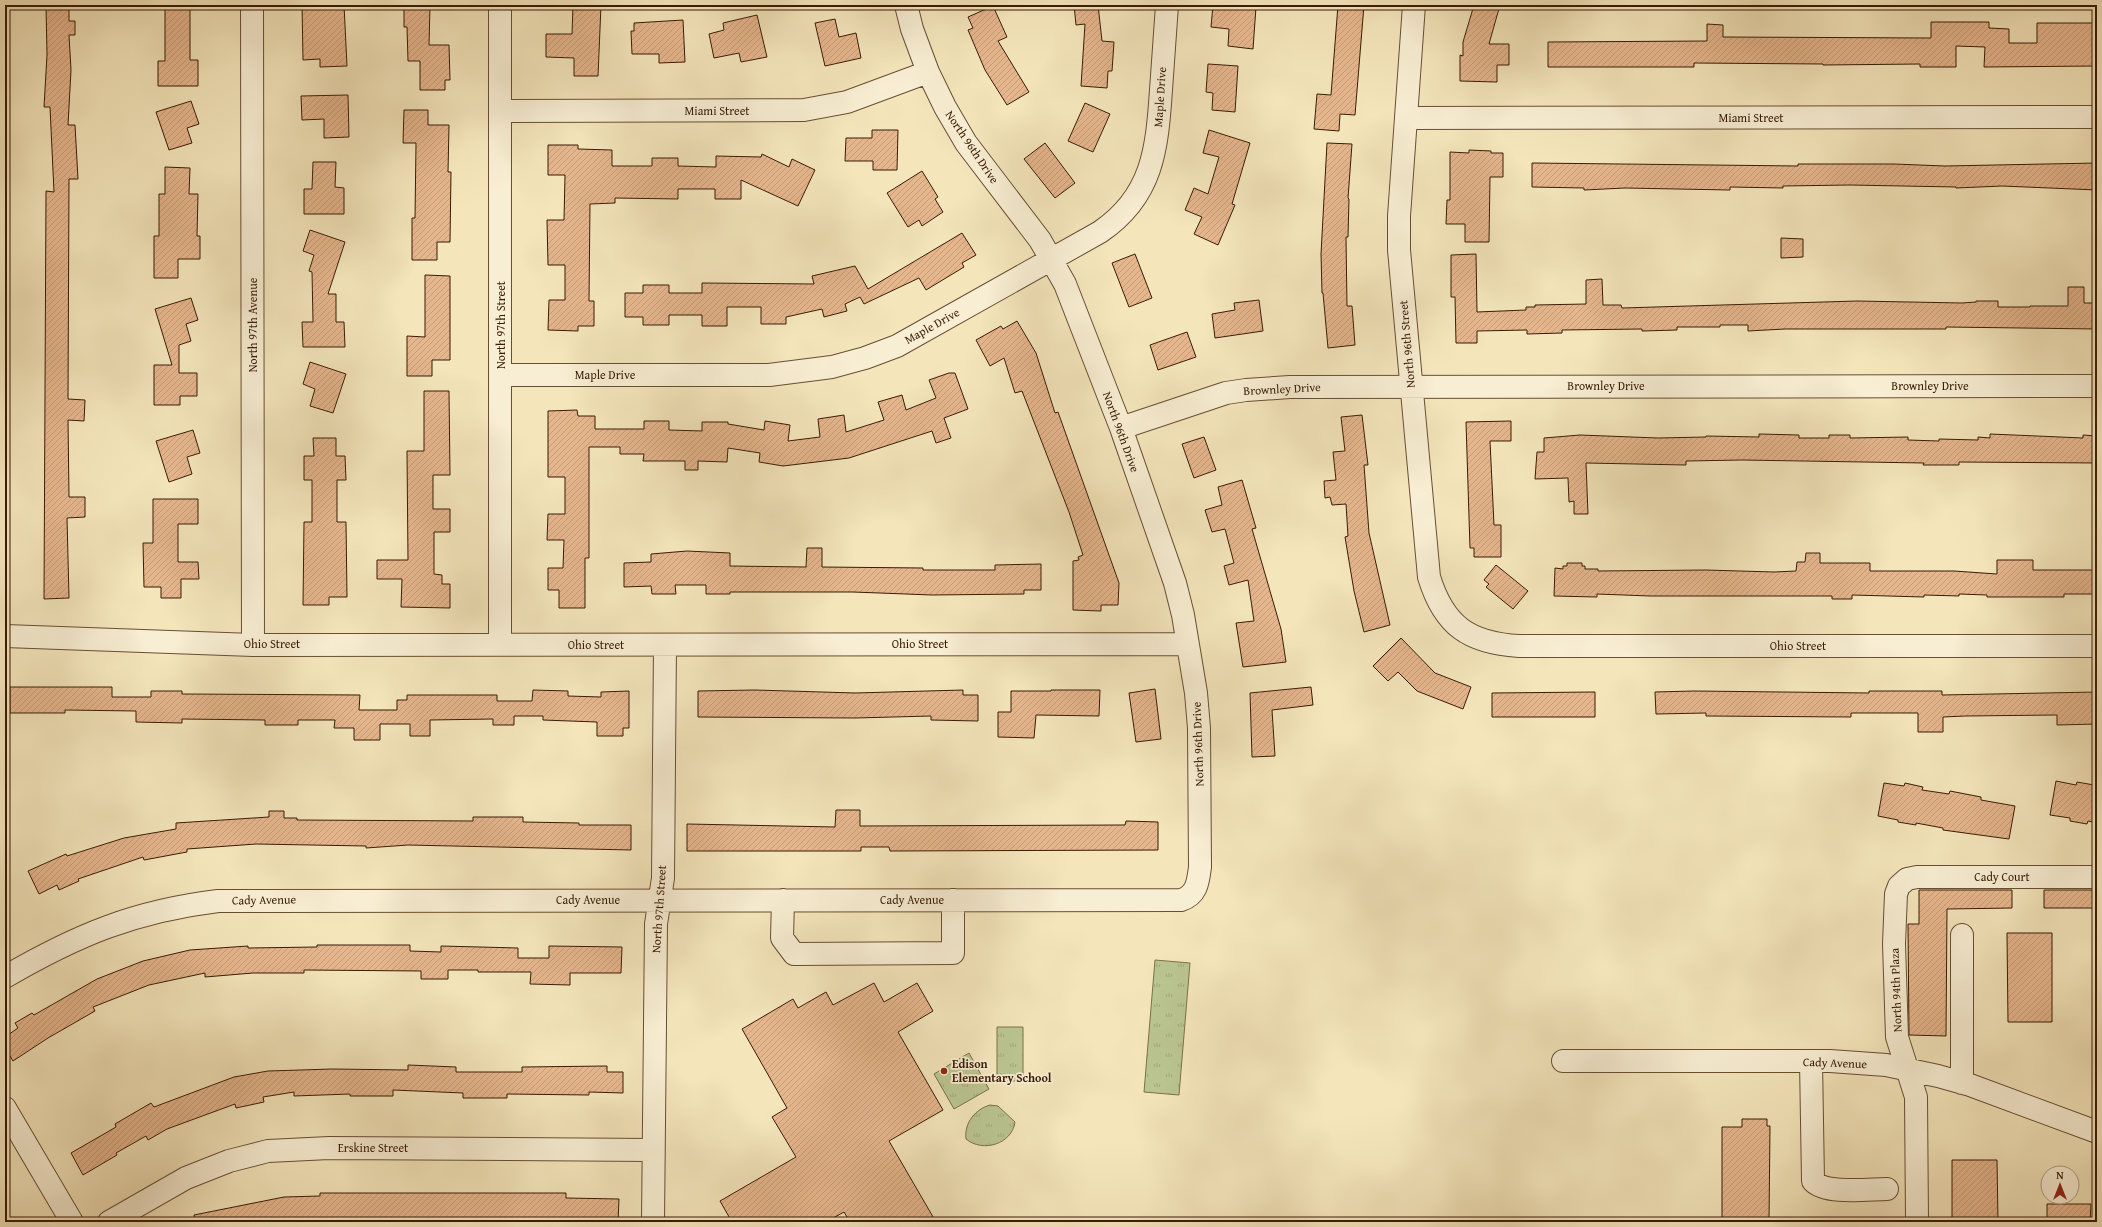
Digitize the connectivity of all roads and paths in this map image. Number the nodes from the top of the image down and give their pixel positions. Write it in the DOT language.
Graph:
graph roads {
  1 [pos="252,5"];
  2 [pos="500,5"];
  3 [pos="906,5"];
  4 [pos="1167,5"];
  5 [pos="1414,5"];
  6 [pos="928,72"];
  7 [pos="500,111"];
  8 [pos="2097,117"];
  9 [pos="1406,118"];
  10 [pos="1051,260"];
  11 [pos="501,375"];
  12 [pos="1411,386"];
  13 [pos="2097,386"];
  14 [pos="1121,428"];
  15 [pos="5,636"];
  16 [pos="500,644"];
  17 [pos="1188,644"];
  18 [pos="253,645"];
  19 [pos="665,645"];
  20 [pos="1500,645"];
  21 [pos="2097,646"];
  22 [pos="2097,877"];
  23 [pos="1907,879"];
  24 [pos="1187,898"];
  25 [pos="660,900"];
  26 [pos="782,900"];
  27 [pos="953,900"];
  28 [pos="1962,935"];
  29 [pos="5,977"];
  30 [pos="1563,1061"];
  31 [pos="1811,1061"];
  32 [pos="1907,1069"];
  33 [pos="1962,1083"];
  34 [pos="5,1108"];
  35 [pos="2097,1132"];
  36 [pos="653,1150"];
  37 [pos="1887,1189"];
  38 [pos="72,1222"];
  39 [pos="109,1222"];
  40 [pos="653,1222"];
  41 [pos="1917,1222"];
  1 -- 18 [label="street, North 97th Avenue"];
  2 -- 7 [label="street, North 97th Street"];
  3 -- 6 [label="street, North 96th Drive"];
  4 -- 10 [label="street, Maple Drive"];
  5 -- 9 [label="street, North 96th Street"];
  6 -- 7 [label="street, Miami Street"];
  6 -- 10 [label="street, North 96th Drive"];
  7 -- 11 [label="street, North 97th Street"];
  8 -- 9 [label="street, Miami Street"];
  9 -- 12 [label="street, North 96th Street"];
  10 -- 11 [label="street, Maple Drive"];
  10 -- 14 [label="street, North 96th Drive"];
  11 -- 16 [label="street, North 97th Street"];
  12 -- 13 [label="street, Brownley Drive"];
  12 -- 14 [label="street, Brownley Drive"];
  12 -- 20 [label="street, North 96th Street"];
  14 -- 17 [label="street, North 96th Drive"];
  15 -- 18 [label="street, Ohio Street"];
  16 -- 18 [label="street, Ohio Street"];
  16 -- 19 [label="street, Ohio Street"];
  17 -- 19 [label="street, Ohio Street"];
  17 -- 24 [label="street, North 96th Drive"];
  19 -- 25 [label="street, North 97th Street"];
  20 -- 21 [label="street, Ohio Street"];
  22 -- 23 [label="street, Cady Court"];
  23 -- 32 [label="street, North 94th Plaza"];
  24 -- 27 [label="street, Cady Avenue"];
  25 -- 26 [label="street, Cady Avenue"];
  25 -- 29 [label="street, Cady Avenue"];
  25 -- 36 [label="street, North 97th Street"];
  26 -- 27 [label="street, Cady Avenue"];
  26 -- 27 [label="street"];
  28 -- 33 [label="street"];
  30 -- 31 [label="street, Cady Avenue"];
  31 -- 32 [label="street, Cady Avenue"];
  31 -- 37 [label="street"];
  32 -- 33 [label="street, Cady Avenue"];
  32 -- 41 [label="street, North 94th Plaza"];
  33 -- 35 [label="street, Cady Avenue"];
  34 -- 38 [label="street"];
  36 -- 39 [label="street, Erskine Street"];
  36 -- 40 [label="street, North 97th Street"];
}
